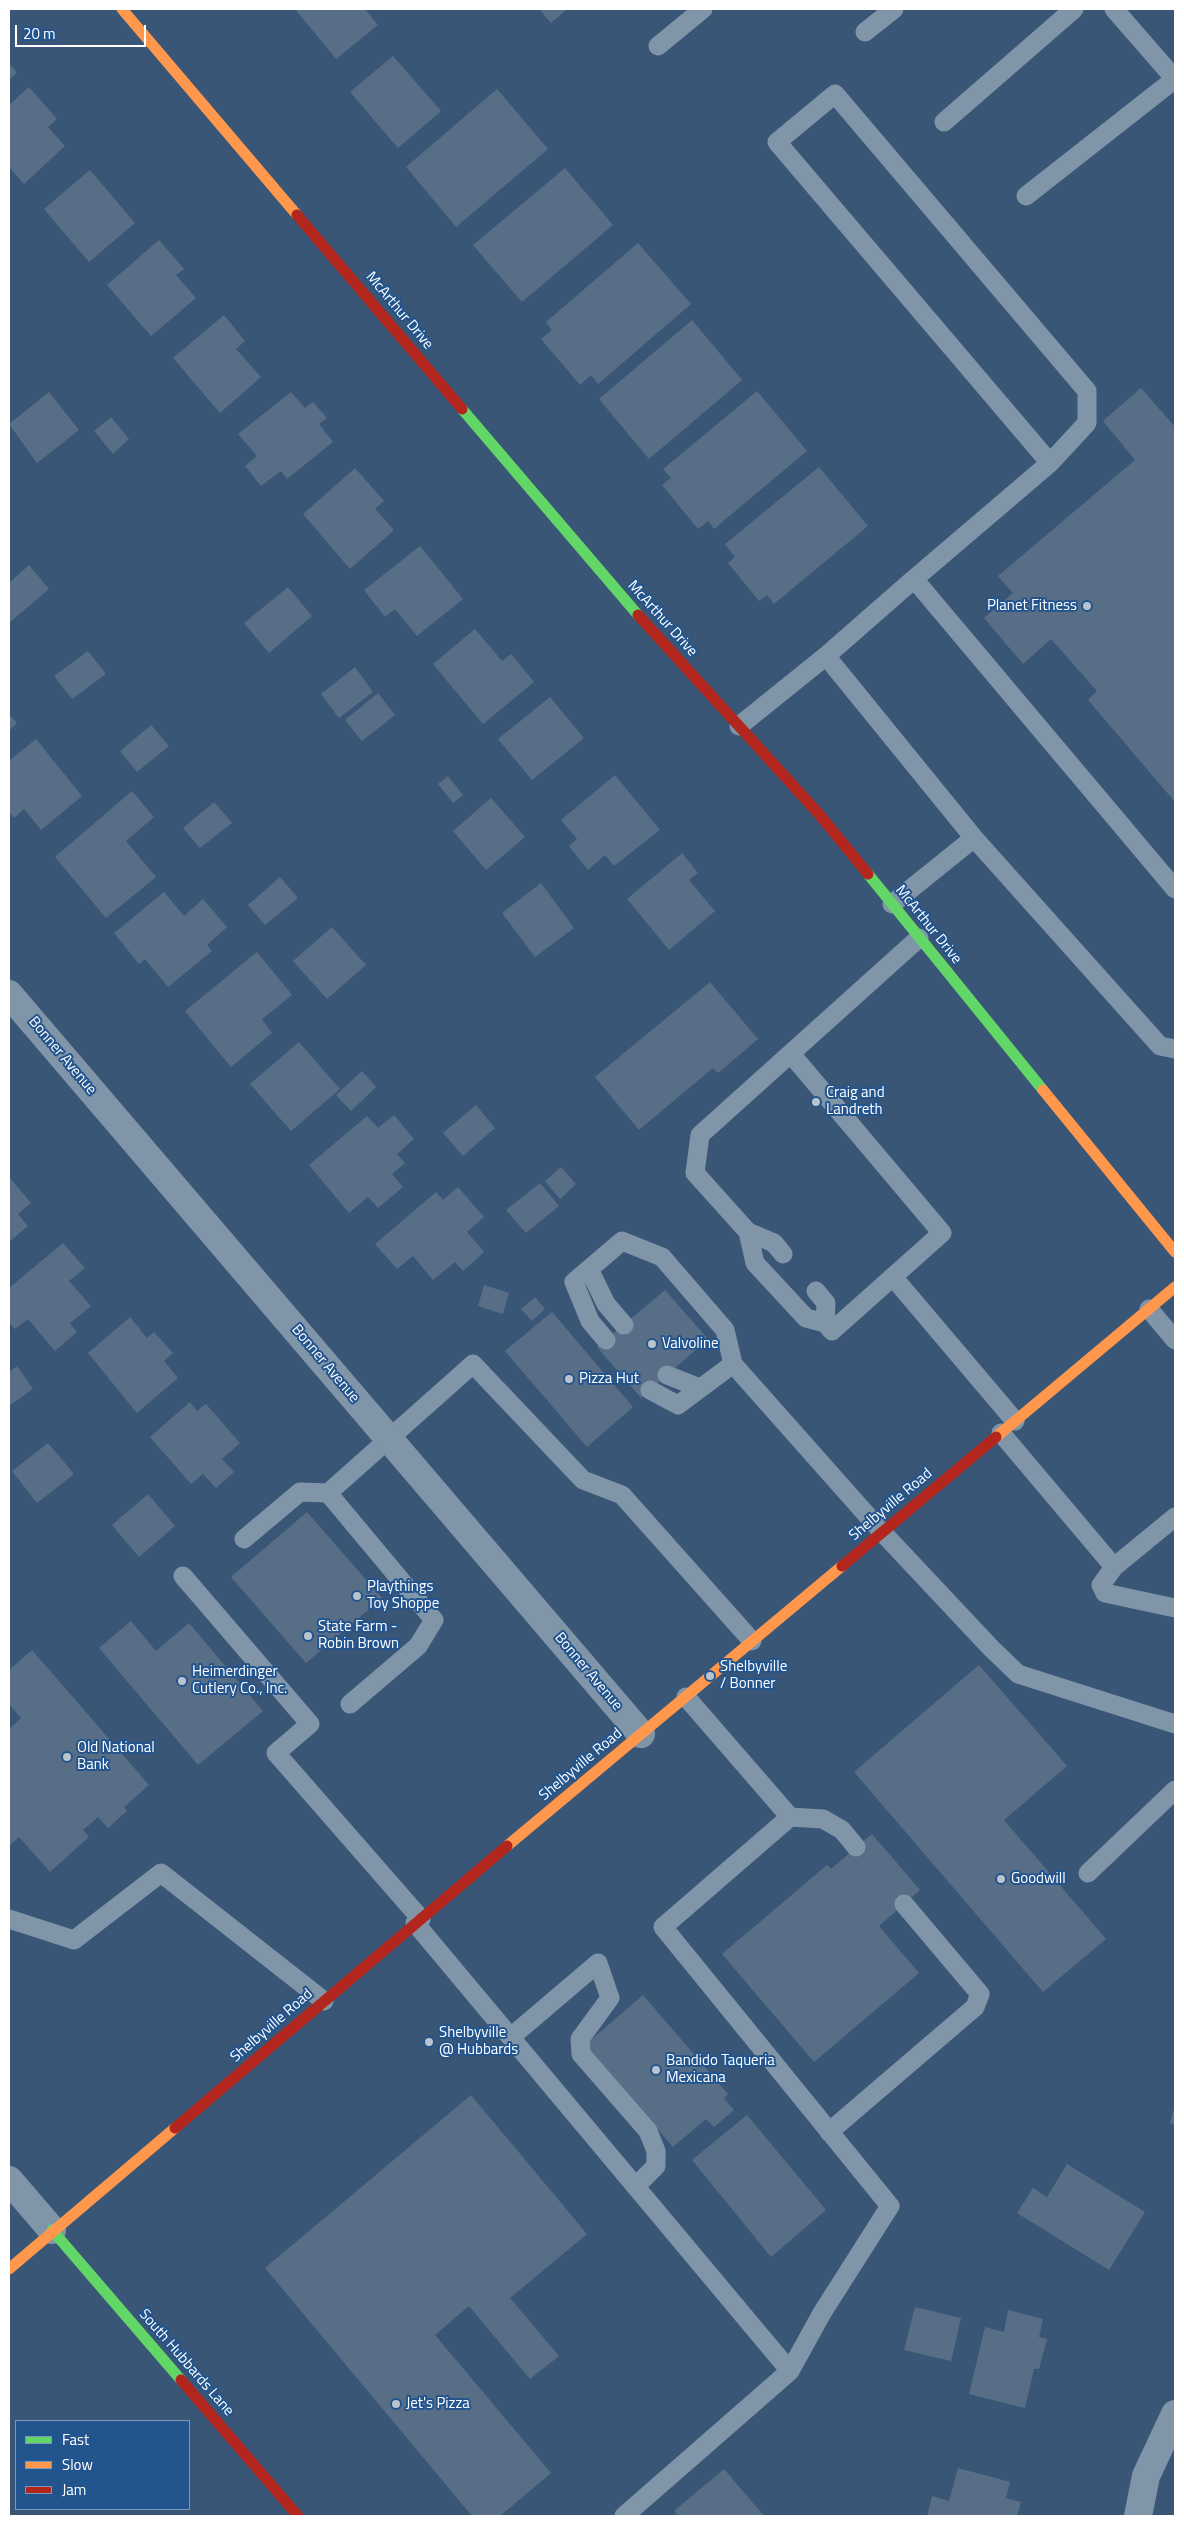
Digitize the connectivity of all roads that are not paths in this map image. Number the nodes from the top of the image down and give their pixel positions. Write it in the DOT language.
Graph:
graph roads {
  1 [pos="122,9"];
  2 [pos="704,9"];
  3 [pos="894,9"];
  4 [pos="1074,9"];
  5 [pos="1114,9"];
  6 [pos="866,32"];
  7 [pos="658,46"];
  8 [pos="944,122"];
  9 [pos="1026,196"];
  10 [pos="1050,463"];
  11 [pos="914,579"];
  12 [pos="826,656"];
  13 [pos="739,726"];
  14 [pos="974,838"];
  15 [pos="1175,889"];
  16 [pos="892,904"];
  17 [pos="919,938"];
  18 [pos="9,994"];
  19 [pos="1175,1049"];
  20 [pos="791,1054"];
  21 [pos="748,1232"];
  22 [pos="1175,1252"];
  23 [pos="784,1254"];
  24 [pos="589,1269"];
  25 [pos="893,1277"];
  26 [pos="1175,1287"];
  27 [pos="816,1291"];
  28 [pos="1149,1309"];
  29 [pos="825,1323"];
  30 [pos="624,1325"];
  31 [pos="606,1340"];
  32 [pos="1175,1340"];
  33 [pos="733,1364"];
  34 [pos="668,1375"];
  35 [pos="700,1388"];
  36 [pos="650,1390"];
  37 [pos="1008,1427"];
  38 [pos="389,1440"];
  39 [pos="328,1493"];
  40 [pos="1175,1517"];
  41 [pos="882,1532"];
  42 [pos="244,1539"];
  43 [pos="1114,1567"];
  44 [pos="183,1576"];
  45 [pos="1175,1608"];
  46 [pos="752,1641"];
  47 [pos="686,1697"];
  48 [pos="350,1704"];
  49 [pos="1175,1724"];
  50 [pos="640,1734"];
  51 [pos="1175,1790"];
  52 [pos="790,1817"];
  53 [pos="856,1847"];
  54 [pos="1088,1873"];
  55 [pos="904,1904"];
  56 [pos="9,1920"];
  57 [pos="418,1921"];
  58 [pos="324,2002"];
  59 [pos="511,2037"];
  60 [pos="829,2132"];
  61 [pos="9,2180"];
  62 [pos="636,2186"];
  63 [pos="52,2230"];
  64 [pos="9,2269"];
  65 [pos="790,2371"];
  66 [pos="1175,2414"];
  67 [pos="298,2516"];
  68 [pos="624,2516"];
  69 [pos="1138,2516"];
  1 -- 13 [label="street, McArthur Drive"];
  2 -- 7 [label="lane"];
  3 -- 6 [label="lane"];
  4 -- 8 [label="lane"];
  5 -- 9 [label="lane"];
  10 -- 10 [label="lane"];
  10 -- 11 [label="lane"];
  11 -- 12 [label="lane"];
  11 -- 15 [label="lane"];
  12 -- 13 [label="lane"];
  12 -- 14 [label="lane"];
  13 -- 16 [label="street, McArthur Drive"];
  14 -- 16 [label="lane"];
  14 -- 19 [label="lane"];
  16 -- 17 [label="street, McArthur Drive"];
  17 -- 20 [label="lane"];
  17 -- 22 [label="street, McArthur Drive"];
  18 -- 38 [label="street, Bonner Avenue"];
  20 -- 21 [label="lane"];
  20 -- 25 [label="lane"];
  21 -- 23 [label="lane"];
  21 -- 29 [label="lane"];
  24 -- 30 [label="lane"];
  24 -- 31 [label="lane"];
  24 -- 33 [label="lane"];
  25 -- 29 [label="lane"];
  25 -- 37 [label="lane"];
  26 -- 28 [label="street, Shelbyville Road"];
  27 -- 29 [label="lane"];
  28 -- 32 [label="lane"];
  28 -- 37 [label="street, Shelbyville Road"];
  33 -- 35 [label="lane"];
  33 -- 41 [label="lane"];
  34 -- 35 [label="lane"];
  35 -- 36 [label="lane"];
  37 -- 41 [label="street, Shelbyville Road"];
  37 -- 43 [label="lane"];
  38 -- 39 [label="lane"];
  38 -- 46 [label="lane"];
  38 -- 50 [label="street, Bonner Avenue"];
  39 -- 42 [label="lane"];
  39 -- 48 [label="lane"];
  40 -- 43 [label="lane"];
  41 -- 46 [label="street, Shelbyville Road"];
  41 -- 49 [label="lane"];
  43 -- 45 [label="lane"];
  44 -- 57 [label="lane"];
  46 -- 47 [label="street, Shelbyville Road"];
  47 -- 50 [label="street, Shelbyville Road"];
  47 -- 52 [label="lane"];
  50 -- 57 [label="street, Shelbyville Road"];
  51 -- 54 [label="lane"];
  52 -- 53 [label="lane"];
  52 -- 60 [label="lane"];
  55 -- 60 [label="lane"];
  56 -- 58 [label="lane"];
  57 -- 58 [label="street, Shelbyville Road"];
  57 -- 59 [label="lane"];
  58 -- 63 [label="street, Shelbyville Road"];
  59 -- 62 [label="lane"];
  59 -- 62 [label="lane"];
  60 -- 65 [label="lane"];
  61 -- 63 [label="street"];
  62 -- 65 [label="lane"];
  63 -- 64 [label="street, Shelbyville Road"];
  63 -- 67 [label="street, South Hubbards Lane"];
  65 -- 68 [label="lane"];
  66 -- 69 [label="street"];
}
